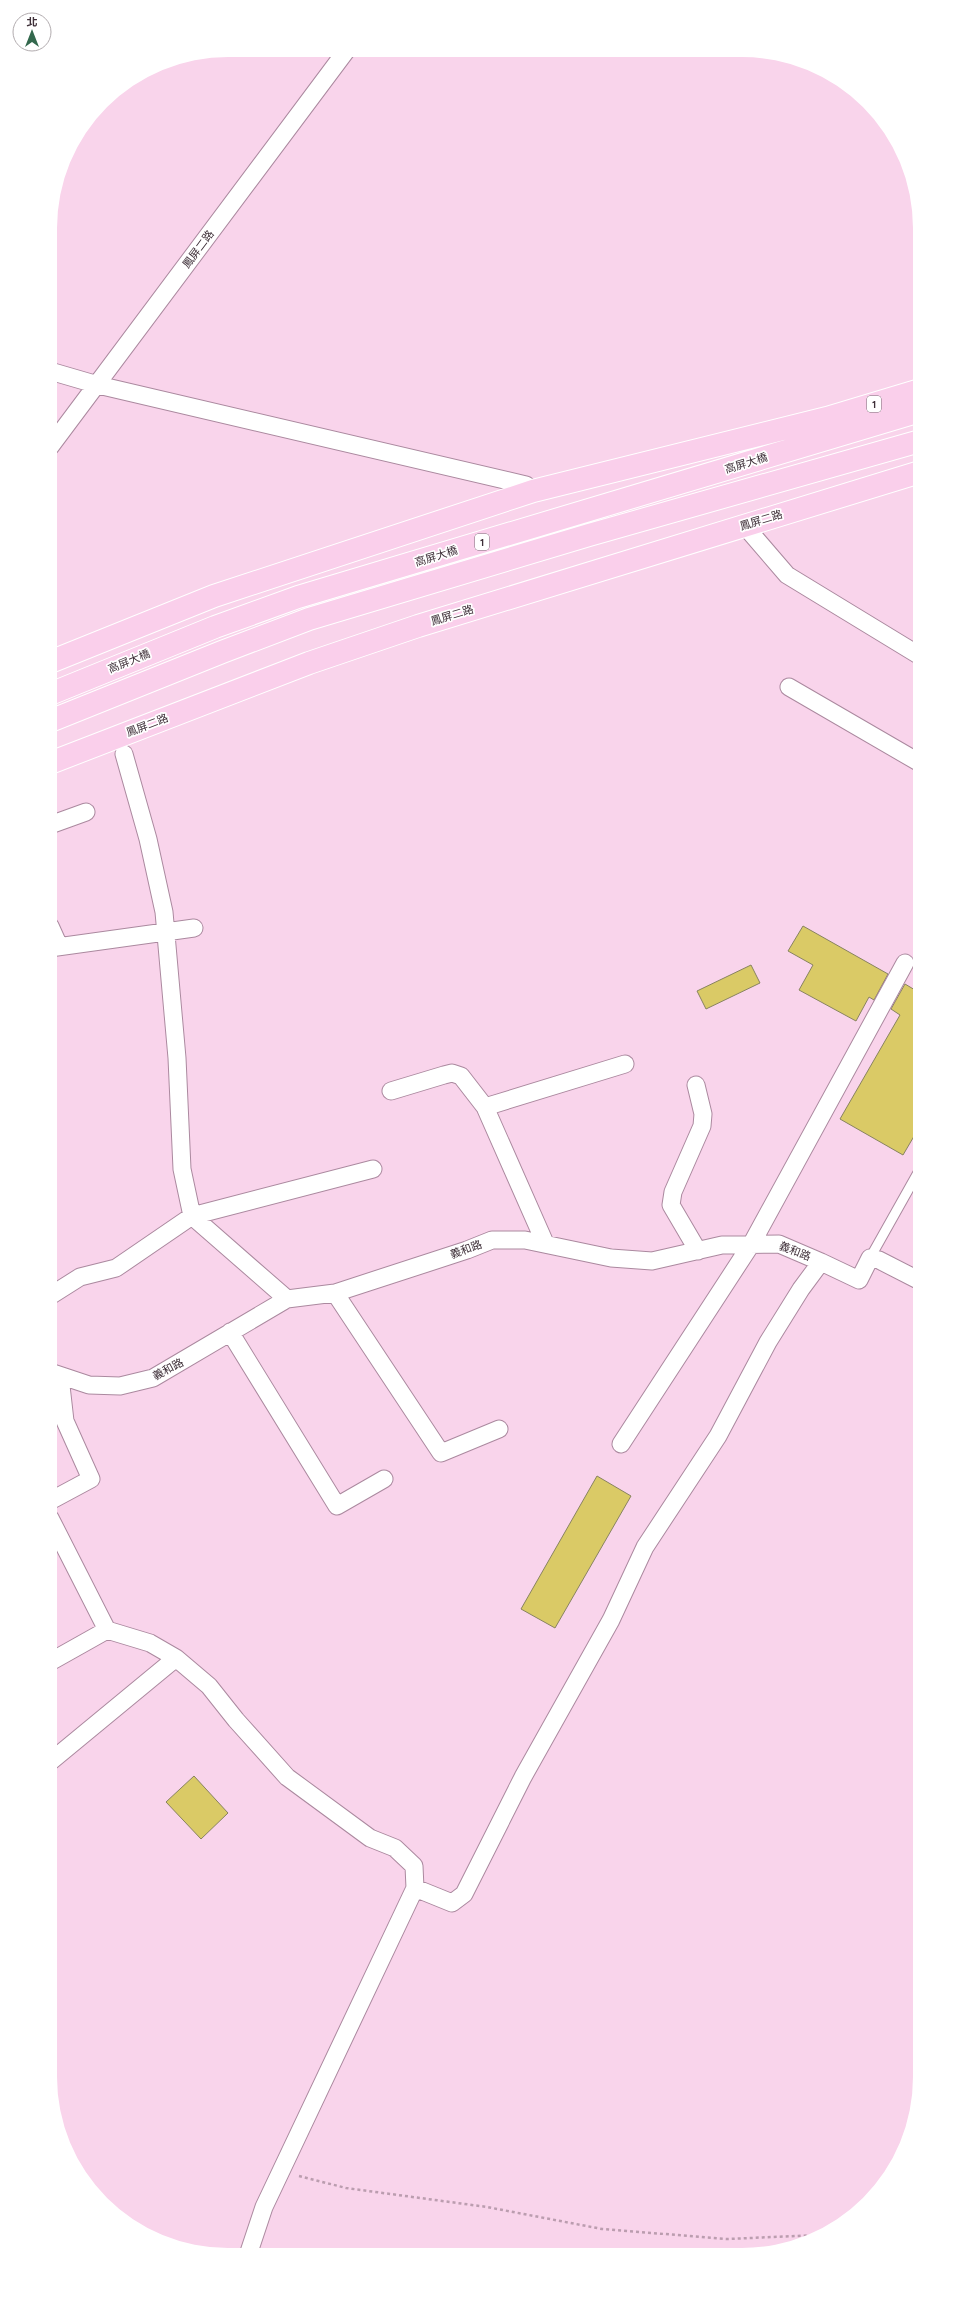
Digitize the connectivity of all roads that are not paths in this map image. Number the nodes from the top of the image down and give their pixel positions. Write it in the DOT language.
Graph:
graph roads {
  1 [pos="342,57"];
  2 [pos="57,373"];
  3 [pos="98,385"];
  4 [pos="913,392"];
  5 [pos="913,413"];
  6 [pos="57,438"];
  7 [pos="913,443"];
  8 [pos="913,474"];
  9 [pos="533,491"];
  10 [pos="744,525"];
  11 [pos="913,652"];
  12 [pos="57,659"];
  13 [pos="789,686"];
  14 [pos="57,691"];
  15 [pos="57,718"];
  16 [pos="124,754"];
  17 [pos="913,759"];
  18 [pos="57,760"];
  19 [pos="86,812"];
  20 [pos="57,822"];
  21 [pos="194,928"];
  22 [pos="166,931"];
  23 [pos="57,947"];
  24 [pos="904,963"];
  25 [pos="625,1064"];
  26 [pos="696,1085"];
  27 [pos="391,1091"];
  28 [pos="485,1107"];
  29 [pos="373,1169"];
  30 [pos="913,1181"];
  31 [pos="192,1216"];
  32 [pos="545,1243"];
  33 [pos="752,1243"];
  34 [pos="698,1251"];
  35 [pos="870,1258"];
  36 [pos="822,1262"];
  37 [pos="913,1277"];
  38 [pos="57,1292"];
  39 [pos="335,1293"];
  40 [pos="287,1299"];
  41 [pos="230,1332"];
  42 [pos="57,1376"];
  43 [pos="57,1384"];
  44 [pos="500,1429"];
  45 [pos="621,1444"];
  46 [pos="384,1479"];
  47 [pos="57,1497"];
  48 [pos="57,1532"];
  49 [pos="107,1630"];
  50 [pos="57,1658"];
  51 [pos="176,1658"];
  52 [pos="57,1756"];
  53 [pos="416,1888"];
  54 [pos="250,2248"];
  1 -- 3 [label="street, 鳳屏二路"];
  2 -- 3 [label="street"];
  3 -- 6 [label="street, 鳳屏二路"];
  3 -- 9 [label="street"];
  4 -- 9 [label="main road, 1"];
  5 -- 14 [label="main road, 高屏大橋 / 1"];
  7 -- 15 [label="main road, 1"];
  8 -- 10 [label="main road, 鳳屏二路"];
  9 -- 12 [label="main road, 1"];
  10 -- 11 [label="street"];
  10 -- 18 [label="main road, 鳳屏二路"];
  13 -- 17 [label="street"];
  16 -- 22 [label="street"];
  19 -- 20 [label="street"];
  21 -- 22 [label="street"];
  22 -- 23 [label="street"];
  22 -- 31 [label="street"];
  24 -- 33 [label="street"];
  25 -- 28 [label="street"];
  26 -- 34 [label="street"];
  27 -- 28 [label="street"];
  28 -- 32 [label="street"];
  29 -- 31 [label="street"];
  30 -- 35 [label="lane"];
  31 -- 38 [label="street"];
  31 -- 40 [label="street"];
  32 -- 34 [label="street, 義和路"];
  32 -- 39 [label="street, 義和路"];
  33 -- 34 [label="street, 義和路"];
  33 -- 36 [label="street, 義和路"];
  33 -- 45 [label="street"];
  35 -- 36 [label="street"];
  35 -- 37 [label="street"];
  36 -- 53 [label="street, 義和路"];
  39 -- 40 [label="street, 義和路"];
  39 -- 44 [label="street"];
  40 -- 41 [label="street, 義和路"];
  41 -- 42 [label="street, 義和路"];
  41 -- 46 [label="street"];
  43 -- 47 [label="street"];
  48 -- 49 [label="street"];
  49 -- 50 [label="street"];
  49 -- 51 [label="street"];
  51 -- 52 [label="street"];
  51 -- 53 [label="street"];
  53 -- 54 [label="street"];
}
